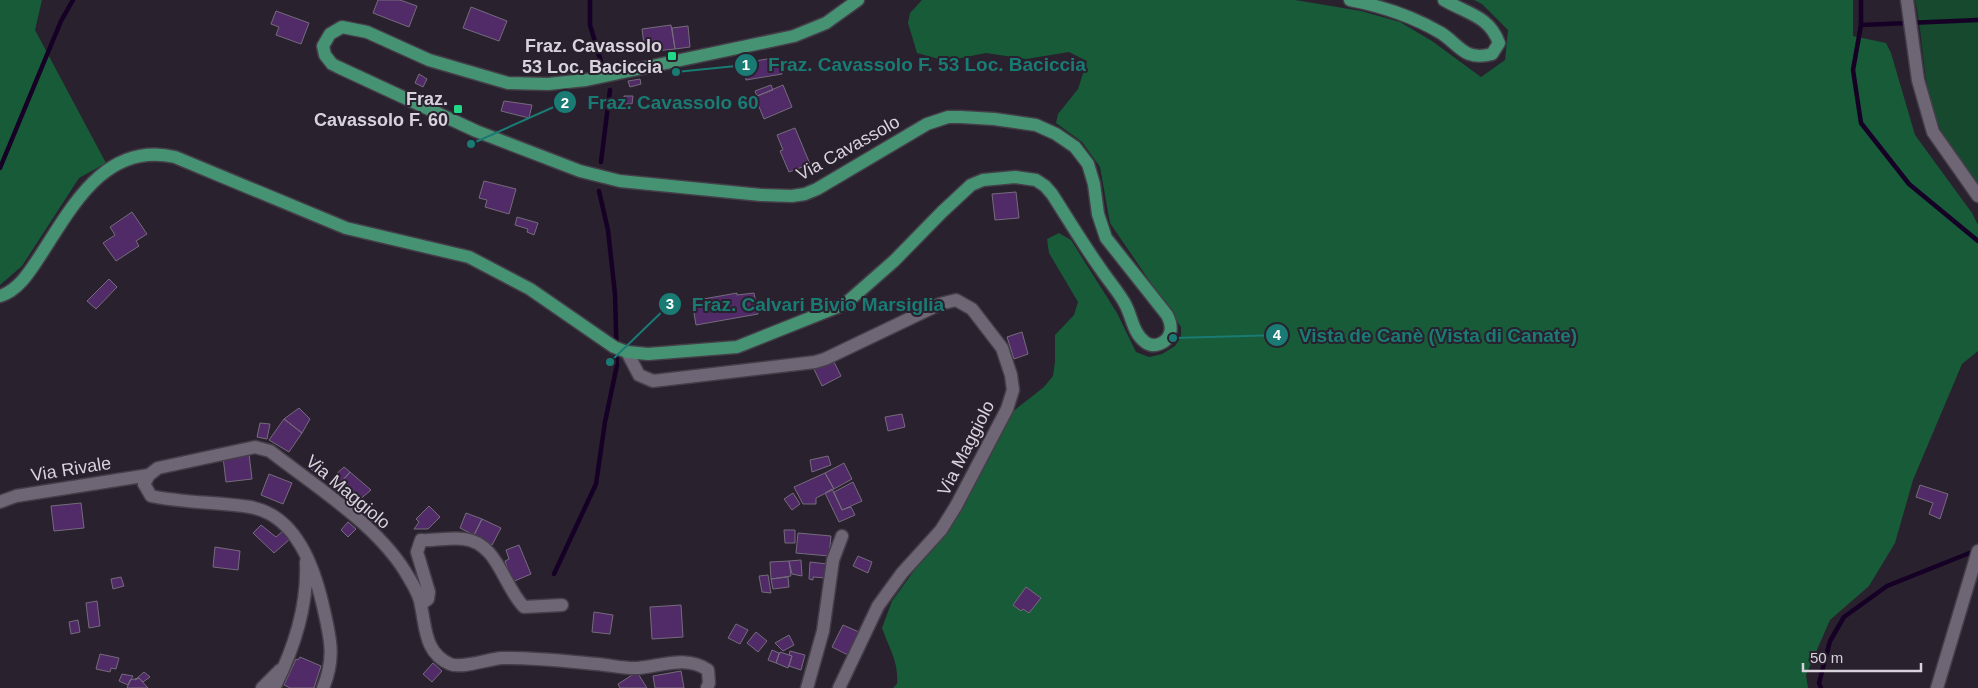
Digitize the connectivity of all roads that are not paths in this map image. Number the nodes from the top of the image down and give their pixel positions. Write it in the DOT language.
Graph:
graph roads {
  1 [pos="858,0"];
  2 [pos="1350,0"];
  3 [pos="1444,0"];
  4 [pos="1907,0"];
  5 [pos="1978,196"];
  6 [pos="0,296"];
  7 [pos="626,352"];
  8 [pos="149,475"];
  9 [pos="0,502"];
  10 [pos="842,536"];
  11 [pos="1978,551"];
  12 [pos="306,555"];
  13 [pos="421,604"];
  14 [pos="562,605"];
  15 [pos="287,663"];
  16 [pos="262,688"];
  17 [pos="274,688"];
  18 [pos="324,688"];
  19 [pos="706,688"];
  20 [pos="807,688"];
  21 [pos="839,688"];
  22 [pos="1938,688"];
  1 -- 7 [label="main road, Via Cavassolo"];
  2 -- 3 [label="main road"];
  4 -- 5 [label="street"];
  6 -- 7 [label="main road"];
  7 -- 21 [label="street, Via Maggiolo"];
  8 -- 9 [label="street, Via Rivale"];
  8 -- 12 [label="street"];
  8 -- 13 [label="street, Via Maggiolo"];
  10 -- 20 [label="street"];
  11 -- 22 [label="street"];
  12 -- 15 [label="street"];
  12 -- 18 [label="street"];
  13 -- 14 [label="street"];
  13 -- 19 [label="street, Via Maggiolo"];
  15 -- 16 [label="street"];
  15 -- 17 [label="street"];
}
